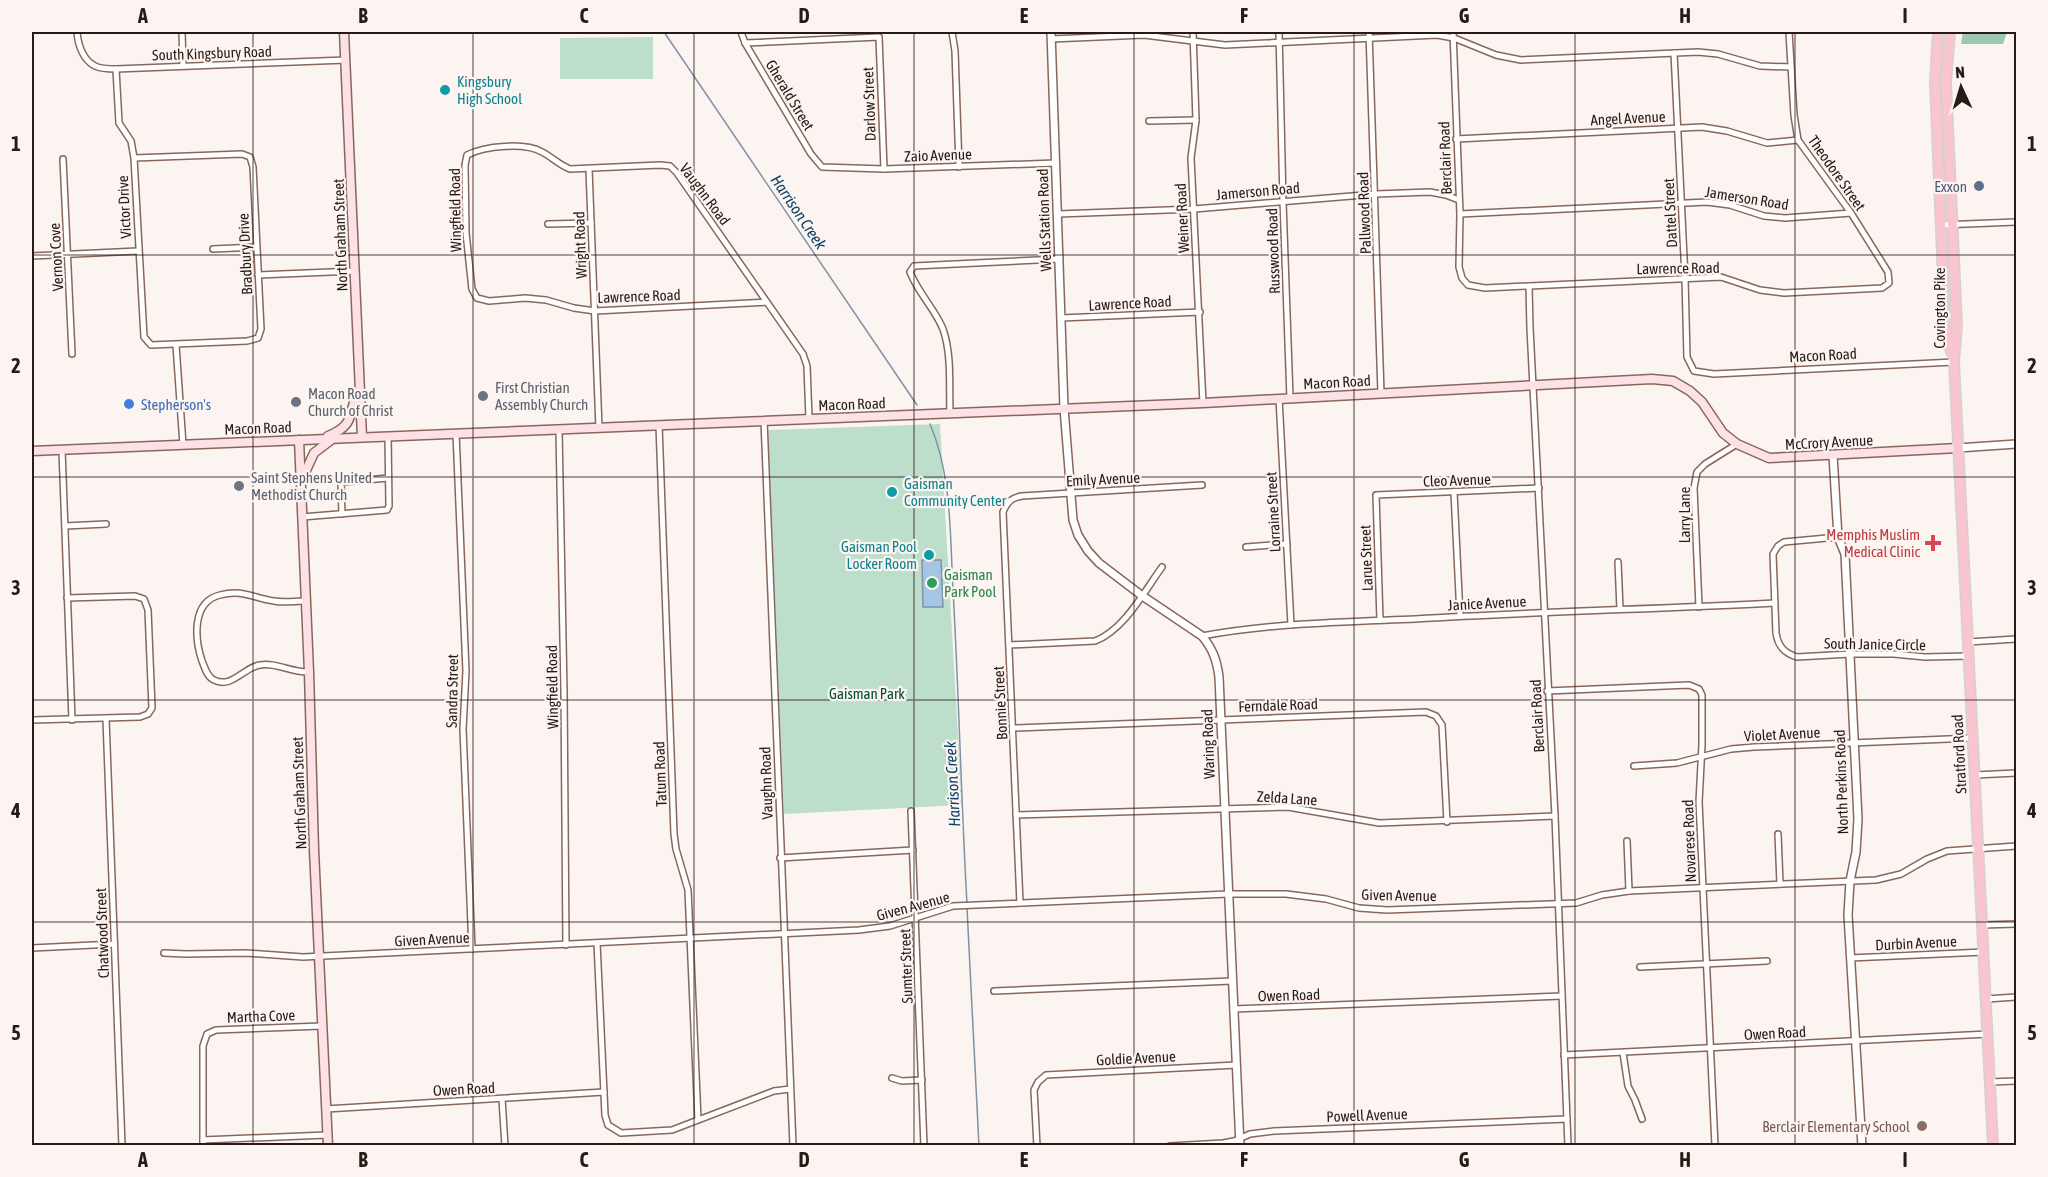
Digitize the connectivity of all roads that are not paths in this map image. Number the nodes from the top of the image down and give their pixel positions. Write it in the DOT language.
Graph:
graph roads {
  1 [pos="77,32"];
  2 [pos="182,32"];
  3 [pos="344,32"];
  4 [pos="741,32"];
  5 [pos="952,32"];
  6 [pos="1193,32"];
  7 [pos="1279,32"];
  8 [pos="1369,32"];
  9 [pos="1789,32"];
  10 [pos="1938,32"];
  11 [pos="1950,32"];
  12 [pos="1051,35"];
  13 [pos="1454,35"];
  14 [pos="1370,39"];
  15 [pos="1194,40"];
  16 [pos="745,43"];
  17 [pos="1279,44"];
  18 [pos="1674,52"];
  19 [pos="346,60"];
  20 [pos="183,66"];
  21 [pos="1791,67"];
  22 [pos="116,69"];
  23 [pos="1196,120"];
  24 [pos="1149,121"];
  25 [pos="1678,128"];
  26 [pos="1456,139"];
  27 [pos="1798,140"];
  28 [pos="467,155"];
  29 [pos="134,158"];
  30 [pos="63,159"];
  31 [pos="1056,164"];
  32 [pos="959,166"];
  33 [pos="822,167"];
  34 [pos="589,169"];
  35 [pos="884,169"];
  36 [pos="1376,194"];
  37 [pos="1459,200"];
  38 [pos="1283,202"];
  39 [pos="1682,202"];
  40 [pos="1194,209"];
  41 [pos="1851,213"];
  42 [pos="1058,214"];
  43 [pos="1460,214"];
  44 [pos="591,222"];
  45 [pos="2016,222"];
  46 [pos="548,224"];
  47 [pos="1941,225"];
  48 [pos="1953,225"];
  49 [pos="256,246"];
  50 [pos="213,249"];
  51 [pos="138,251"];
  52 [pos="67,254"];
  53 [pos="32,256"];
  54 [pos="1060,259"];
  55 [pos="355,271"];
  56 [pos="258,275"];
  57 [pos="1685,278"];
  58 [pos="1465,282"];
  59 [pos="1889,284"];
  60 [pos="1529,286"];
  61 [pos="477,298"];
  62 [pos="768,302"];
  63 [pos="595,311"];
  64 [pos="1200,312"];
  65 [pos="1061,318"];
  66 [pos="176,345"];
  67 [pos="72,354"];
  68 [pos="1954,362"];
  69 [pos="1694,370"];
  70 [pos="1673,381"];
  71 [pos="1533,384"];
  72 [pos="360,387"];
  73 [pos="1381,393"];
  74 [pos="1278,398"];
  75 [pos="1290,398"];
  76 [pos="1203,403"];
  77 [pos="1064,408"];
  78 [pos="950,413"];
  79 [pos="808,419"];
  80 [pos="764,420"];
  81 [pos="659,426"];
  82 [pos="599,428"];
  83 [pos="559,430"];
  84 [pos="456,433"];
  85 [pos="388,436"];
  86 [pos="362,437"];
  87 [pos="332,438"];
  88 [pos="322,439"];
  89 [pos="299,440"];
  90 [pos="1737,444"];
  91 [pos="2016,444"];
  92 [pos="183,445"];
  93 [pos="1958,448"];
  94 [pos="62,450"];
  95 [pos="32,451"];
  96 [pos="1833,455"];
  97 [pos="388,478"];
  98 [pos="300,482"];
  99 [pos="1202,485"];
  100 [pos="1539,488"];
  101 [pos="1454,492"];
  102 [pos="1070,493"];
  103 [pos="1376,495"];
  104 [pos="1007,502"];
  105 [pos="342,514"];
  106 [pos="302,517"];
  107 [pos="106,524"];
  108 [pos="65,526"];
  109 [pos="1838,537"];
  110 [pos="1287,544"];
  111 [pos="1246,547"];
  112 [pos="1618,562"];
  113 [pos="1162,567"];
  114 [pos="1141,595"];
  115 [pos="67,598"];
  116 [pos="306,601"];
  117 [pos="1775,603"];
  118 [pos="1699,607"];
  119 [pos="1620,609"];
  120 [pos="1543,612"];
  121 [pos="1461,616"];
  122 [pos="1380,620"];
  123 [pos="1291,625"];
  124 [pos="1202,636"];
  125 [pos="2016,639"];
  126 [pos="1968,642"];
  127 [pos="1009,645"];
  128 [pos="1850,654"];
  129 [pos="1969,656"];
  130 [pos="309,672"];
  131 [pos="1547,691"];
  132 [pos="106,719"];
  133 [pos="1221,719"];
  134 [pos="32,720"];
  135 [pos="72,720"];
  136 [pos="1013,728"];
  137 [pos="1973,738"];
  138 [pos="1854,743"];
  139 [pos="1701,757"];
  140 [pos="1634,766"];
  141 [pos="2016,773"];
  142 [pos="1975,775"];
  143 [pos="1224,808"];
  144 [pos="911,811"];
  145 [pos="1016,815"];
  146 [pos="1555,816"];
  147 [pos="1447,822"];
  148 [pos="1778,834"];
  149 [pos="1627,841"];
  150 [pos="2016,846"];
  151 [pos="1978,848"];
  152 [pos="913,850"];
  153 [pos="780,858"];
  154 [pos="1850,881"];
  155 [pos="1780,884"];
  156 [pos="1702,887"];
  157 [pos="1629,891"];
  158 [pos="1228,894"];
  159 [pos="1020,903"];
  160 [pos="1558,904"];
  161 [pos="916,917"];
  162 [pos="2016,924"];
  163 [pos="1982,925"];
  164 [pos="784,934"];
  165 [pos="690,939"];
  166 [pos="597,943"];
  167 [pos="114,944"];
  168 [pos="566,945"];
  169 [pos="32,948"];
  170 [pos="472,949"];
  171 [pos="1984,951"];
  172 [pos="164,952"];
  173 [pos="318,956"];
  174 [pos="1850,958"];
  175 [pos="1767,961"];
  176 [pos="1706,964"];
  177 [pos="1641,967"];
  178 [pos="1232,981"];
  179 [pos="994,991"];
  180 [pos="1562,996"];
  181 [pos="2016,997"];
  182 [pos="1986,999"];
  183 [pos="1233,1009"];
  184 [pos="322,1026"];
  185 [pos="1988,1034"];
  186 [pos="1856,1040"];
  187 [pos="1710,1048"];
  188 [pos="1623,1053"];
  189 [pos="1564,1055"];
  190 [pos="1236,1065"];
  191 [pos="892,1078"];
  192 [pos="921,1080"];
  193 [pos="2016,1081"];
  194 [pos="1990,1082"];
  195 [pos="790,1089"];
  196 [pos="604,1092"];
  197 [pos="502,1099"];
  198 [pos="326,1109"];
  199 [pos="1567,1119"];
  200 [pos="1642,1119"];
  201 [pos="698,1120"];
  202 [pos="327,1135"];
  203 [pos="1240,1142"];
  204 [pos="203,1143"];
  205 [pos="122,1146"];
  206 [pos="328,1146"];
  207 [pos="504,1146"];
  208 [pos="793,1146"];
  209 [pos="924,1146"];
  210 [pos="1037,1146"];
  211 [pos="1170,1146"];
  212 [pos="1568,1146"];
  213 [pos="1715,1146"];
  214 [pos="1862,1146"];
  215 [pos="1994,1146"];
  1 -- 22 [label="street, South Kingsbury Road"];
  2 -- 20 [label="street"];
  3 -- 19 [label="main road, North Graham Street"];
  4 -- 16 [label="street, Gherald Street"];
  5 -- 32 [label="street"];
  6 -- 15 [label="street, Weiner Road"];
  7 -- 17 [label="street, Russwood Road"];
  8 -- 14 [label="street, Pallwood Road"];
  9 -- 21 [label="street, Theodore Street"];
  10 -- 47 [label="main road, Covington Pike"];
  11 -- 48 [label="main road, Covington Pike"];
  12 -- 15 [label="street"];
  12 -- 31 [label="street, Wells Station Road"];
  13 -- 14 [label="street"];
  13 -- 18 [label="street"];
  13 -- 26 [label="street, Berclair Road"];
  14 -- 17 [label="street"];
  14 -- 36 [label="street, Pallwood Road"];
  15 -- 17 [label="street"];
  15 -- 23 [label="street, Weiner Road"];
  16 -- 33 [label="street, Gherald Street"];
  16 -- 35 [label="street, Darlow Street"];
  17 -- 38 [label="street, Russwood Road"];
  18 -- 21 [label="street"];
  18 -- 25 [label="street, Dattel Street"];
  19 -- 20 [label="street, South Kingsbury Road"];
  19 -- 55 [label="main road, North Graham Street"];
  20 -- 22 [label="street, South Kingsbury Road"];
  21 -- 27 [label="street, Theodore Street"];
  22 -- 29 [label="street, Victor Drive"];
  23 -- 24 [label="street"];
  23 -- 40 [label="street, Weiner Road"];
  25 -- 26 [label="street, Angel Avenue"];
  25 -- 27 [label="street, Angel Avenue"];
  25 -- 39 [label="street, Dattel Street"];
  26 -- 37 [label="street, Berclair Road"];
  27 -- 41 [label="street, Theodore Street"];
  28 -- 34 [label="street, Vaughn Road"];
  28 -- 61 [label="street, Wingfield Road"];
  29 -- 49 [label="street, Bradbury Drive"];
  29 -- 51 [label="street, Victor Drive"];
  30 -- 52 [label="street, Vernon Cove"];
  31 -- 32 [label="street, Zaio Avenue"];
  31 -- 42 [label="street, Wells Station Road"];
  32 -- 35 [label="street, Zaio Avenue"];
  33 -- 35 [label="street, Zaio Avenue"];
  34 -- 44 [label="street, Wright Road"];
  34 -- 62 [label="street, Vaughn Road"];
  36 -- 37 [label="street, Jamerson Road"];
  36 -- 38 [label="street, Jamerson Road"];
  36 -- 73 [label="street, Pallwood Road"];
  37 -- 43 [label="street, Berclair Road"];
  38 -- 40 [label="street, Jamerson Road"];
  38 -- 75 [label="street, Russwood Road"];
  39 -- 41 [label="street, Jamerson Road"];
  39 -- 43 [label="street, Jamerson Road"];
  39 -- 57 [label="street, Dattel Street"];
  40 -- 42 [label="street, Jamerson Road"];
  40 -- 64 [label="street, Weiner Road"];
  41 -- 59 [label="street, Theodore Street"];
  42 -- 54 [label="street, Wells Station Road"];
  43 -- 58 [label="street, Berclair Road"];
  44 -- 46 [label="street"];
  44 -- 63 [label="street, Wright Road"];
  45 -- 48 [label="street"];
  47 -- 48 [label="street"];
  47 -- 68 [label="main road, Covington Pike"];
  48 -- 68 [label="main road, Covington Pike"];
  49 -- 50 [label="street"];
  49 -- 56 [label="street, Bradbury Drive"];
  51 -- 52 [label="street"];
  51 -- 66 [label="street, Victor Drive"];
  52 -- 53 [label="street"];
  52 -- 67 [label="street, Vernon Cove"];
  54 -- 65 [label="street, Wells Station Road"];
  54 -- 78 [label="street"];
  55 -- 56 [label="street"];
  55 -- 72 [label="main road, North Graham Street"];
  56 -- 66 [label="street, Bradbury Drive"];
  57 -- 59 [label="street, Lawrence Road"];
  57 -- 60 [label="street, Lawrence Road"];
  57 -- 69 [label="street, Dattel Street"];
  58 -- 60 [label="street, Lawrence Road"];
  60 -- 71 [label="street, Berclair Road"];
  61 -- 63 [label="street, Lawrence Road"];
  62 -- 63 [label="street, Lawrence Road"];
  62 -- 79 [label="street, Vaughn Road"];
  63 -- 82 [label="street, Wright Road"];
  64 -- 65 [label="street, Lawrence Road"];
  64 -- 76 [label="street, Weiner Road"];
  65 -- 77 [label="street, Wells Station Road"];
  66 -- 92 [label="street"];
  68 -- 69 [label="street, Macon Road"];
  68 -- 93 [label="main road, Stratford Road"];
  70 -- 71 [label="main road, Macon Road"];
  70 -- 90 [label="main road, McCrory Avenue"];
  71 -- 73 [label="main road, Macon Road"];
  71 -- 100 [label="street, Berclair Road"];
  72 -- 86 [label="main road, North Graham Street"];
  72 -- 88 [label="main road"];
  73 -- 75 [label="main road, Macon Road"];
  74 -- 75 [label="main road, Macon Road"];
  74 -- 76 [label="main road, Macon Road"];
  74 -- 110 [label="street, Lorraine Street"];
  76 -- 77 [label="main road, Macon Road"];
  77 -- 78 [label="main road, Macon Road"];
  77 -- 102 [label="street, Waring Road"];
  78 -- 79 [label="main road, Macon Road"];
  79 -- 80 [label="main road, Macon Road"];
  80 -- 81 [label="main road, Macon Road"];
  80 -- 153 [label="street, Vaughn Road"];
  81 -- 82 [label="main road, Macon Road"];
  81 -- 165 [label="street, Tatum Road"];
  82 -- 83 [label="main road, Macon Road"];
  83 -- 84 [label="main road, Macon Road"];
  83 -- 168 [label="street, Wingfield Road"];
  84 -- 85 [label="main road, Macon Road"];
  84 -- 170 [label="street, Sandra Street"];
  85 -- 86 [label="main road, Macon Road"];
  85 -- 97 [label="street"];
  86 -- 87 [label="main road, Macon Road"];
  87 -- 88 [label="main road, Macon Road"];
  87 -- 98 [label="main road"];
  88 -- 89 [label="main road, Macon Road"];
  89 -- 92 [label="main road, Macon Road"];
  89 -- 98 [label="main road, North Graham Street"];
  90 -- 96 [label="main road, McCrory Avenue"];
  90 -- 118 [label="street, Larry Lane"];
  91 -- 93 [label="street, McCrory Avenue"];
  92 -- 94 [label="main road, Macon Road"];
  93 -- 96 [label="main road, McCrory Avenue"];
  93 -- 126 [label="main road, Stratford Road"];
  94 -- 95 [label="main road, Macon Road"];
  94 -- 108 [label="street"];
  96 -- 109 [label="street, North Perkins Road"];
  97 -- 105 [label="street"];
  97 -- 105 [label="street"];
  98 -- 106 [label="main road, North Graham Street"];
  99 -- 102 [label="street, Emily Avenue"];
  100 -- 101 [label="street, Cleo Avenue"];
  100 -- 120 [label="street, Berclair Road"];
  101 -- 103 [label="street, Cleo Avenue"];
  101 -- 121 [label="street"];
  102 -- 104 [label="street, Emily Avenue"];
  102 -- 114 [label="street, Waring Road"];
  103 -- 122 [label="street, Larue Street"];
  104 -- 127 [label="street, Bonnie Street"];
  105 -- 106 [label="street"];
  106 -- 116 [label="main road, North Graham Street"];
  107 -- 108 [label="street"];
  108 -- 115 [label="street"];
  109 -- 117 [label="street"];
  109 -- 128 [label="street, North Perkins Road"];
  110 -- 111 [label="street"];
  110 -- 123 [label="street, Lorraine Street"];
  112 -- 119 [label="street"];
  113 -- 114 [label="street"];
  114 -- 124 [label="street, Waring Road"];
  114 -- 127 [label="street"];
  115 -- 132 [label="street"];
  115 -- 135 [label="street"];
  116 -- 130 [label="main road, North Graham Street"];
  116 -- 130 [label="street"];
  117 -- 118 [label="street, Janice Avenue"];
  117 -- 128 [label="street, South Janice Circle"];
  118 -- 119 [label="street, Janice Avenue"];
  119 -- 120 [label="street, Janice Avenue"];
  120 -- 121 [label="street, Janice Avenue"];
  120 -- 131 [label="street, Berclair Road"];
  121 -- 122 [label="street, Janice Avenue"];
  122 -- 123 [label="street, Janice Avenue"];
  123 -- 124 [label="street, Janice Avenue"];
  124 -- 133 [label="street, Waring Road"];
  125 -- 126 [label="street"];
  126 -- 129 [label="main road, Stratford Road"];
  127 -- 136 [label="street, Bonnie Street"];
  128 -- 129 [label="street, South Janice Circle"];
  128 -- 138 [label="street, North Perkins Road"];
  129 -- 137 [label="main road, Stratford Road"];
  130 -- 173 [label="main road, North Graham Street"];
  131 -- 139 [label="street, Novarese Road"];
  131 -- 146 [label="street, Berclair Road"];
  132 -- 135 [label="street"];
  132 -- 167 [label="street, Chatwood Street"];
  133 -- 136 [label="street, Ferndale Road"];
  133 -- 143 [label="street, Waring Road"];
  133 -- 147 [label="street, Ferndale Road"];
  134 -- 135 [label="street"];
  136 -- 145 [label="street, Bonnie Street"];
  137 -- 138 [label="street, Violet Avenue"];
  137 -- 142 [label="main road, Stratford Road"];
  138 -- 139 [label="street, Violet Avenue"];
  138 -- 154 [label="street, North Perkins Road"];
  139 -- 140 [label="street, Violet Avenue"];
  139 -- 156 [label="street, Novarese Road"];
  141 -- 142 [label="street"];
  142 -- 151 [label="main road, Stratford Road"];
  143 -- 145 [label="street, Zelda Lane"];
  143 -- 147 [label="street, Zelda Lane"];
  143 -- 158 [label="street, Waring Road"];
  144 -- 152 [label="street, Sumter Street"];
  145 -- 159 [label="street, Bonnie Street"];
  146 -- 147 [label="street, Zelda Lane"];
  146 -- 160 [label="street, Berclair Road"];
  148 -- 155 [label="street"];
  149 -- 157 [label="street"];
  150 -- 151 [label="street, Given Avenue"];
  151 -- 154 [label="street, Given Avenue"];
  151 -- 163 [label="main road, Stratford Road"];
  152 -- 153 [label="street"];
  152 -- 161 [label="street, Sumter Street"];
  153 -- 164 [label="street, Vaughn Road"];
  154 -- 155 [label="street, Given Avenue"];
  154 -- 174 [label="street, North Perkins Road"];
  155 -- 156 [label="street, Given Avenue"];
  156 -- 157 [label="street, Given Avenue"];
  156 -- 176 [label="street, Novarese Road"];
  157 -- 160 [label="street, Given Avenue"];
  158 -- 159 [label="street, Given Avenue"];
  158 -- 160 [label="street, Given Avenue"];
  158 -- 178 [label="street, Waring Road"];
  159 -- 161 [label="street, Given Avenue"];
  160 -- 180 [label="street, Berclair Road"];
  161 -- 164 [label="street, Given Avenue"];
  161 -- 192 [label="street, Sumter Street"];
  162 -- 163 [label="street"];
  163 -- 171 [label="main road, Stratford Road"];
  164 -- 165 [label="street, Given Avenue"];
  164 -- 195 [label="street, Vaughn Road"];
  165 -- 166 [label="street, Given Avenue"];
  165 -- 201 [label="street, Tatum Road"];
  166 -- 168 [label="street, Given Avenue"];
  166 -- 196 [label="street"];
  167 -- 169 [label="street"];
  167 -- 205 [label="street, Chatwood Street"];
  168 -- 170 [label="street, Given Avenue"];
  170 -- 173 [label="street, Given Avenue"];
  171 -- 174 [label="street, Durbin Avenue"];
  171 -- 182 [label="main road, Stratford Road"];
  172 -- 173 [label="street, Given Avenue"];
  173 -- 184 [label="main road, North Graham Street"];
  174 -- 186 [label="street, North Perkins Road"];
  175 -- 176 [label="street"];
  176 -- 177 [label="street"];
  176 -- 187 [label="street, Novarese Road"];
  178 -- 179 [label="street"];
  178 -- 183 [label="street, Waring Road"];
  180 -- 183 [label="street, Owen Road"];
  180 -- 189 [label="street, Berclair Road"];
  181 -- 182 [label="street"];
  182 -- 185 [label="main road, Stratford Road"];
  183 -- 190 [label="street, Waring Road"];
  184 -- 198 [label="main road, North Graham Street"];
  184 -- 204 [label="street, Martha Cove"];
  185 -- 186 [label="street, Owen Road"];
  185 -- 194 [label="main road, Stratford Road"];
  186 -- 187 [label="street, Owen Road"];
  186 -- 214 [label="street, North Perkins Road"];
  187 -- 188 [label="street, Owen Road"];
  187 -- 213 [label="street, Novarese Road"];
  188 -- 189 [label="street, Owen Road"];
  188 -- 200 [label="street"];
  189 -- 199 [label="street, Berclair Road"];
  190 -- 203 [label="street, Waring Road"];
  190 -- 210 [label="street, Goldie Avenue"];
  191 -- 192 [label="street"];
  192 -- 209 [label="street, Sumter Street"];
  193 -- 194 [label="street"];
  194 -- 215 [label="main road, Stratford Road"];
  195 -- 201 [label="street"];
  195 -- 208 [label="street, Vaughn Road"];
  196 -- 197 [label="street, Owen Road"];
  196 -- 201 [label="street"];
  197 -- 198 [label="street, Owen Road"];
  197 -- 207 [label="street"];
  198 -- 202 [label="main road, North Graham Street"];
  199 -- 203 [label="street, Powell Avenue"];
  199 -- 212 [label="street, Berclair Road"];
  202 -- 204 [label="street"];
  202 -- 206 [label="main road, North Graham Street"];
  203 -- 211 [label="street, Powell Avenue"];
}
